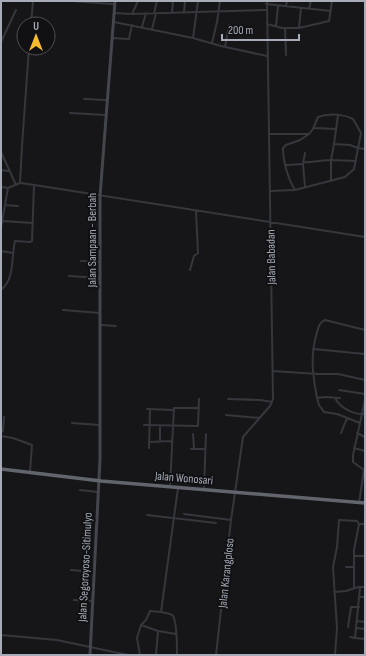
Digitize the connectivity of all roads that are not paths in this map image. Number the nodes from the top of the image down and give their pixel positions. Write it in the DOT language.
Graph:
graph roads {
  1 [pos="33,1"];
  2 [pos="71,1"];
  3 [pos="138,1"];
  4 [pos="157,1"];
  5 [pos="173,1"];
  6 [pos="186,1"];
  7 [pos="198,1"];
  8 [pos="220,1"];
  9 [pos="287,1"];
  10 [pos="311,1"];
  11 [pos="332,1"];
  12 [pos="114,2"];
  13 [pos="266,2"];
  14 [pos="278,5"];
  15 [pos="286,6"];
  16 [pos="301,8"];
  17 [pos="310,8"];
  18 [pos="16,10"];
  19 [pos="266,10"];
  20 [pos="219,11"];
  21 [pos="331,11"];
  22 [pos="172,12"];
  23 [pos="184,12"];
  24 [pos="197,12"];
  25 [pos="114,13"];
  26 [pos="146,13"];
  27 [pos="155,13"];
  28 [pos="132,14"];
  29 [pos="32,16"];
  30 [pos="113,22"];
  31 [pos="266,24"];
  32 [pos="132,26"];
  33 [pos="229,26"];
  34 [pos="276,26"];
  35 [pos="142,27"];
  36 [pos="285,28"];
  37 [pos="299,28"];
  38 [pos="152,29"];
  39 [pos="112,38"];
  40 [pos="193,38"];
  41 [pos="1,42"];
  42 [pos="212,43"];
  43 [pos="225,47"];
  44 [pos="286,55"];
  45 [pos="28,56"];
  46 [pos="267,56"];
  47 [pos="84,99"];
  48 [pos="107,100"];
  49 [pos="70,113"];
  50 [pos="106,115"];
  51 [pos="338,115"];
  52 [pos="314,128"];
  53 [pos="336,129"];
  54 [pos="269,134"];
  55 [pos="309,134"];
  56 [pos="334,144"];
  57 [pos="358,148"];
  58 [pos="365,149"];
  59 [pos="1,152"];
  60 [pos="306,153"];
  61 [pos="331,160"];
  62 [pos="356,161"];
  63 [pos="304,163"];
  64 [pos="286,165"];
  65 [pos="1,170"];
  66 [pos="9,171"];
  67 [pos="331,180"];
  68 [pos="20,184"];
  69 [pos="16,185"];
  70 [pos="34,185"];
  71 [pos="1,187"];
  72 [pos="305,187"];
  73 [pos="8,188"];
  74 [pos="295,190"];
  75 [pos="270,191"];
  76 [pos="100,196"];
  77 [pos="1,206"];
  78 [pos="5,206"];
  79 [pos="18,206"];
  80 [pos="196,211"];
  81 [pos="2,221"];
  82 [pos="270,222"];
  83 [pos="33,223"];
  84 [pos="1,228"];
  85 [pos="365,237"];
  86 [pos="1,238"];
  87 [pos="1,245"];
  88 [pos="1,251"];
  89 [pos="13,253"];
  90 [pos="81,261"];
  91 [pos="100,262"];
  92 [pos="190,270"];
  93 [pos="69,276"];
  94 [pos="100,278"];
  95 [pos="1,290"];
  96 [pos="63,310"];
  97 [pos="100,313"];
  98 [pos="101,325"];
  99 [pos="116,326"];
  100 [pos="365,330"];
  101 [pos="314,349"];
  102 [pos="365,354"];
  103 [pos="273,371"];
  104 [pos="313,374"];
  105 [pos="365,380"];
  106 [pos="339,390"];
  107 [pos="365,394"];
  108 [pos="199,398"];
  109 [pos="317,398"];
  110 [pos="335,398"];
  111 [pos="340,398"];
  112 [pos="228,400"];
  113 [pos="365,400"];
  114 [pos="272,402"];
  115 [pos="198,408"];
  116 [pos="174,410"];
  117 [pos="363,414"];
  118 [pos="226,415"];
  119 [pos="4,417"];
  120 [pos="261,418"];
  121 [pos="347,418"];
  122 [pos="72,423"];
  123 [pos="360,423"];
  124 [pos="100,425"];
  125 [pos="144,425"];
  126 [pos="150,425"];
  127 [pos="160,426"];
  128 [pos="173,426"];
  129 [pos="1,432"];
  130 [pos="341,433"];
  131 [pos="357,433"];
  132 [pos="193,434"];
  133 [pos="206,434"];
  134 [pos="1,436"];
  135 [pos="365,437"];
  136 [pos="160,441"];
  137 [pos="172,441"];
  138 [pos="149,442"];
  139 [pos="149,448"];
  140 [pos="354,448"];
  141 [pos="205,449"];
  142 [pos="365,451"];
  143 [pos="1,469"];
  144 [pos="364,470"];
  145 [pos="30,473"];
  146 [pos="99,480"];
  147 [pos="170,486"];
  148 [pos="178,487"];
  149 [pos="204,489"];
  150 [pos="80,490"];
  151 [pos="98,492"];
  152 [pos="235,492"];
  153 [pos="359,503"];
  154 [pos="365,503"];
  155 [pos="184,514"];
  156 [pos="194,514"];
  157 [pos="147,515"];
  158 [pos="173,518"];
  159 [pos="192,520"];
  160 [pos="231,520"];
  161 [pos="216,523"];
  162 [pos="359,524"];
  163 [pos="365,524"];
  164 [pos="354,556"];
  165 [pos="365,556"];
  166 [pos="346,567"];
  167 [pos="354,567"];
  168 [pos="71,570"];
  169 [pos="94,572"];
  170 [pos="360,587"];
  171 [pos="365,587"];
  172 [pos="354,588"];
  173 [pos="334,592"];
  174 [pos="360,597"];
  175 [pos="365,597"];
  176 [pos="74,600"];
  177 [pos="93,602"];
  178 [pos="359,607"];
  179 [pos="161,612"];
  180 [pos="357,621"];
  181 [pos="365,622"];
  182 [pos="140,625"];
  183 [pos="348,627"];
  184 [pos="356,628"];
  185 [pos="365,629"];
  186 [pos="158,631"];
  187 [pos="176,634"];
  188 [pos="1,635"];
  189 [pos="350,636"];
  190 [pos="355,638"];
  191 [pos="365,639"];
  192 [pos="90,646"];
  193 [pos="90,655"];
  194 [pos="128,655"];
  195 [pos="140,655"];
  196 [pos="156,655"];
  197 [pos="176,655"];
  198 [pos="216,655"];
  199 [pos="335,655"];
  1 -- 29 [label="street"];
  2 -- 12 [label="street"];
  3 -- 28 [label="street"];
  4 -- 27 [label="street"];
  5 -- 22 [label="street"];
  6 -- 23 [label="street"];
  7 -- 24 [label="street"];
  8 -- 20 [label="street"];
  9 -- 15 [label="street"];
  10 -- 17 [label="street"];
  11 -- 21 [label="street"];
  12 -- 25 [label="main road, Jalan Sampaan - Berbah"];
  13 -- 14 [label="street"];
  13 -- 19 [label="street, Jalan Babadan"];
  14 -- 15 [label="street"];
  14 -- 34 [label="street"];
  15 -- 16 [label="street"];
  16 -- 17 [label="street"];
  16 -- 37 [label="street"];
  17 -- 21 [label="street"];
  18 -- 41 [label="street"];
  19 -- 20 [label="street"];
  19 -- 31 [label="street, Jalan Babadan"];
  20 -- 24 [label="street"];
  20 -- 42 [label="street"];
  21 -- 37 [label="street"];
  22 -- 23 [label="street"];
  22 -- 27 [label="street"];
  23 -- 24 [label="street"];
  24 -- 40 [label="street"];
  25 -- 28 [label="street"];
  25 -- 30 [label="main road, Jalan Sampaan - Berbah"];
  26 -- 27 [label="street"];
  26 -- 28 [label="street"];
  26 -- 35 [label="street"];
  27 -- 38 [label="street"];
  30 -- 32 [label="street"];
  30 -- 39 [label="main road, Jalan Sampaan - Berbah"];
  31 -- 34 [label="street"];
  31 -- 46 [label="street, Jalan Babadan"];
  32 -- 35 [label="street"];
  32 -- 39 [label="street"];
  33 -- 43 [label="street"];
  34 -- 36 [label="street"];
  35 -- 38 [label="street"];
  36 -- 37 [label="street"];
  36 -- 44 [label="street"];
  38 -- 40 [label="street"];
  39 -- 48 [label="main road, Jalan Sampaan - Berbah"];
  40 -- 42 [label="street"];
  42 -- 43 [label="street"];
  43 -- 46 [label="street"];
  45 -- 68 [label="street"];
  46 -- 54 [label="street, Jalan Babadan"];
  47 -- 48 [label="street"];
  48 -- 50 [label="main road, Jalan Sampaan - Berbah"];
  49 -- 50 [label="street"];
  50 -- 76 [label="main road, Jalan Sampaan - Berbah"];
  51 -- 52 [label="street"];
  51 -- 53 [label="street"];
  51 -- 57 [label="street"];
  52 -- 53 [label="street"];
  52 -- 55 [label="street"];
  53 -- 56 [label="street"];
  54 -- 55 [label="street"];
  54 -- 75 [label="street, Jalan Babadan"];
  55 -- 64 [label="street"];
  56 -- 57 [label="street"];
  56 -- 61 [label="street"];
  57 -- 58 [label="street"];
  57 -- 62 [label="street"];
  59 -- 66 [label="street"];
  60 -- 63 [label="street"];
  61 -- 62 [label="street"];
  61 -- 63 [label="street"];
  61 -- 67 [label="street"];
  62 -- 67 [label="street"];
  63 -- 64 [label="street"];
  63 -- 72 [label="street"];
  64 -- 74 [label="street"];
  65 -- 66 [label="street"];
  66 -- 69 [label="street"];
  67 -- 72 [label="street"];
  68 -- 69 [label="street"];
  68 -- 70 [label="street"];
  69 -- 73 [label="street"];
  70 -- 76 [label="street"];
  70 -- 83 [label="street"];
  71 -- 73 [label="street"];
  72 -- 74 [label="street"];
  73 -- 78 [label="street"];
  74 -- 75 [label="street"];
  75 -- 82 [label="street, Jalan Babadan"];
  76 -- 80 [label="street"];
  76 -- 91 [label="main road, Jalan Sampaan - Berbah"];
  77 -- 78 [label="street"];
  78 -- 79 [label="street"];
  78 -- 81 [label="street"];
  80 -- 82 [label="street"];
  80 -- 92 [label="street"];
  81 -- 83 [label="street"];
  81 -- 84 [label="street"];
  82 -- 85 [label="street"];
  82 -- 103 [label="street, Jalan Babadan"];
  83 -- 89 [label="street"];
  86 -- 87 [label="street"];
  88 -- 89 [label="street"];
  89 -- 95 [label="street"];
  90 -- 91 [label="street"];
  91 -- 94 [label="main road, Jalan Sampaan - Berbah"];
  93 -- 94 [label="street"];
  94 -- 97 [label="main road, Jalan Sampaan - Berbah"];
  96 -- 97 [label="street"];
  97 -- 98 [label="main road, Jalan Sampaan - Berbah"];
  98 -- 99 [label="street"];
  98 -- 124 [label="main road, Jalan Sampaan - Berbah"];
  100 -- 101 [label="street"];
  101 -- 102 [label="street"];
  101 -- 104 [label="street"];
  103 -- 104 [label="street"];
  103 -- 114 [label="street, Jalan Babadan"];
  104 -- 105 [label="street"];
  104 -- 109 [label="street"];
  106 -- 107 [label="street"];
  108 -- 115 [label="street"];
  109 -- 110 [label="street"];
  109 -- 121 [label="street"];
  110 -- 111 [label="street"];
  110 -- 117 [label="street"];
  112 -- 114 [label="street"];
  113 -- 117 [label="street"];
  114 -- 120 [label="street"];
  115 -- 116 [label="street"];
  115 -- 128 [label="street"];
  116 -- 126 [label="street"];
  116 -- 128 [label="street"];
  117 -- 123 [label="street"];
  118 -- 120 [label="street"];
  119 -- 129 [label="street"];
  120 -- 152 [label="street"];
  121 -- 123 [label="street"];
  121 -- 130 [label="street"];
  122 -- 124 [label="street"];
  123 -- 131 [label="street"];
  124 -- 146 [label="main road, Jalan Sampaan - Berbah"];
  125 -- 126 [label="street"];
  126 -- 127 [label="street"];
  126 -- 138 [label="street"];
  127 -- 128 [label="street"];
  127 -- 136 [label="street"];
  128 -- 137 [label="street"];
  131 -- 135 [label="street"];
  131 -- 140 [label="street"];
  132 -- 141 [label="street"];
  133 -- 141 [label="street"];
  134 -- 145 [label="street"];
  136 -- 137 [label="street"];
  136 -- 138 [label="street"];
  137 -- 147 [label="street"];
  138 -- 139 [label="street"];
  140 -- 142 [label="street"];
  140 -- 144 [label="street"];
  141 -- 149 [label="street"];
  143 -- 145 [label="highway, Jalan Wonosari"];
  144 -- 153 [label="street"];
  145 -- 146 [label="highway, Jalan Wonosari"];
  146 -- 147 [label="highway, Jalan Wonosari"];
  146 -- 151 [label="main road, Jalan Segoroyoso-Sitimulyo"];
  147 -- 148 [label="highway, Jalan Wonosari"];
  148 -- 149 [label="highway, Jalan Wonosari"];
  148 -- 158 [label="street"];
  149 -- 152 [label="highway, Jalan Wonosari"];
  150 -- 151 [label="street"];
  151 -- 169 [label="main road, Jalan Segoroyoso-Sitimulyo"];
  152 -- 153 [label="highway, Jalan Wonosari"];
  152 -- 160 [label="street, Jalan Karangploso"];
  153 -- 154 [label="highway, Jalan Wonosari"];
  155 -- 156 [label="street"];
  156 -- 159 [label="street"];
  156 -- 160 [label="street"];
  157 -- 158 [label="street"];
  158 -- 159 [label="street"];
  158 -- 179 [label="street"];
  159 -- 161 [label="street"];
  160 -- 198 [label="street, Jalan Karangploso"];
  162 -- 163 [label="street"];
  162 -- 164 [label="street"];
  162 -- 173 [label="street"];
  164 -- 165 [label="street"];
  164 -- 167 [label="street"];
  166 -- 167 [label="street"];
  167 -- 172 [label="street"];
  168 -- 169 [label="street"];
  169 -- 177 [label="main road, Jalan Segoroyoso-Sitimulyo"];
  170 -- 171 [label="street"];
  170 -- 172 [label="street"];
  170 -- 174 [label="street"];
  172 -- 173 [label="street"];
  173 -- 199 [label="street"];
  174 -- 175 [label="street"];
  174 -- 178 [label="street"];
  176 -- 177 [label="street"];
  177 -- 192 [label="main road, Jalan Segoroyoso-Sitimulyo"];
  178 -- 180 [label="street"];
  178 -- 183 [label="street"];
  179 -- 182 [label="street"];
  179 -- 187 [label="street"];
  180 -- 181 [label="street"];
  180 -- 184 [label="street"];
  182 -- 186 [label="street"];
  182 -- 195 [label="street"];
  184 -- 185 [label="street"];
  184 -- 190 [label="street"];
  186 -- 187 [label="street"];
  186 -- 196 [label="street"];
  187 -- 197 [label="street"];
  188 -- 192 [label="street"];
  189 -- 190 [label="street"];
  190 -- 191 [label="street"];
  192 -- 193 [label="main road, Jalan Segoroyoso-Sitimulyo"];
  192 -- 194 [label="street"];
}
